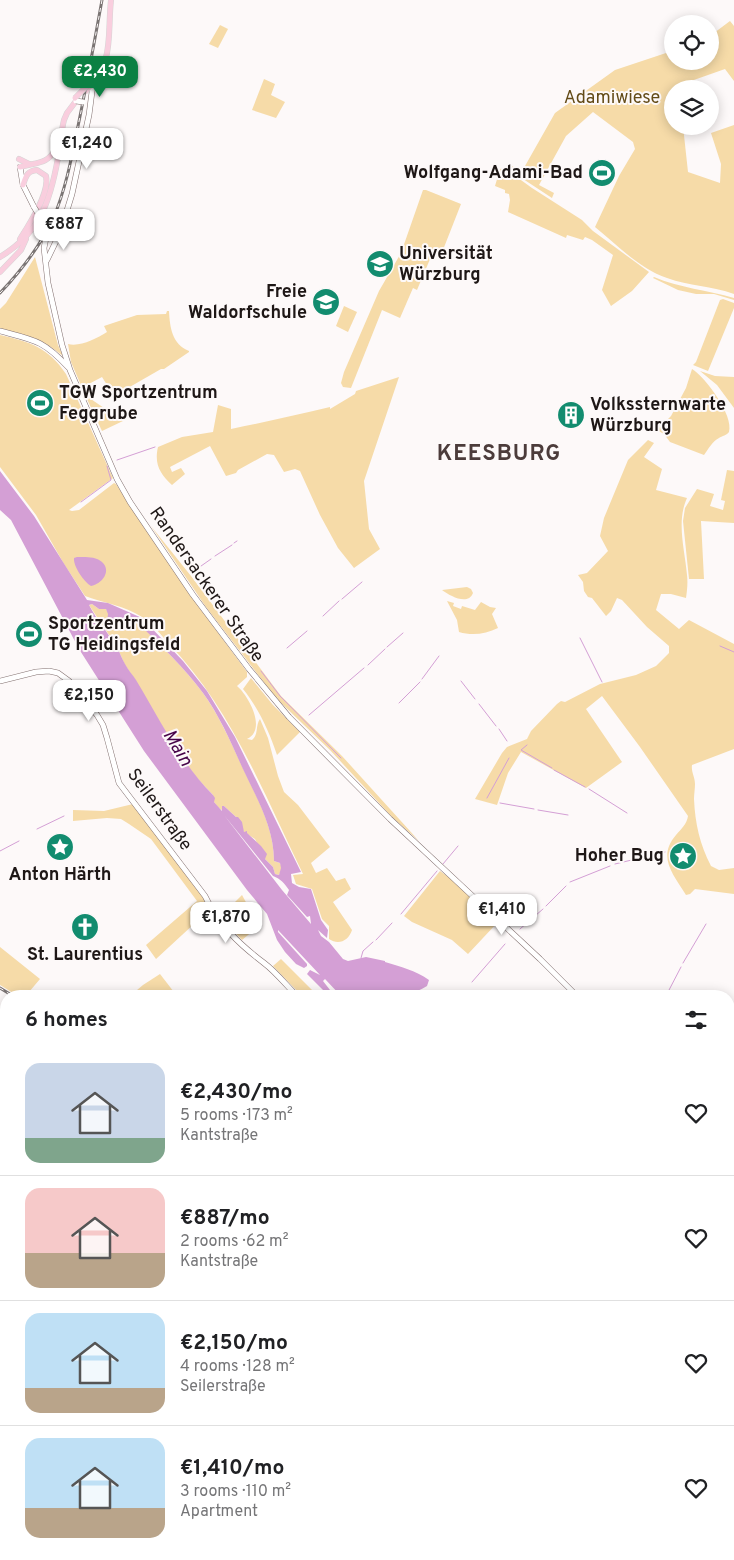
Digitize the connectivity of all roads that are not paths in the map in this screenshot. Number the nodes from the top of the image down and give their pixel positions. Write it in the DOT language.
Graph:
graph roads {
  1 [pos="109,0"];
  2 [pos="90,84"];
  3 [pos="75,101"];
  4 [pos="89,110"];
  5 [pos="56,148"];
  6 [pos="19,158"];
  7 [pos="30,164"];
  8 [pos="23,184"];
  9 [pos="62,225"];
  10 [pos="26,231"];
  11 [pos="46,236"];
  12 [pos="58,236"];
  13 [pos="20,238"];
  14 [pos="0,255"];
  15 [pos="47,262"];
  16 [pos="0,272"];
  17 [pos="0,331"];
  18 [pos="70,370"];
  19 [pos="0,681"];
  20 [pos="291,990"];
  21 [pos="571,990"];
  1 -- 2 [label="main road"];
  2 -- 3 [label="main road, bridge"];
  2 -- 3 [label="main road, bridge"];
  2 -- 4 [label="main road"];
  3 -- 4 [label="main road, bridge"];
  3 -- 5 [label="main road"];
  3 -- 10 [label="main road"];
  4 -- 9 [label="main road"];
  5 -- 7 [label="main road"];
  5 -- 13 [label="main road"];
  6 -- 7 [label="main road"];
  7 -- 8 [label="main road, Randersackerer Straße"];
  8 -- 10 [label="main road"];
  8 -- 11 [label="main road, Randersackerer Straße, bridge"];
  9 -- 11 [label="main road"];
  9 -- 12 [label="main road"];
  10 -- 13 [label="main road"];
  10 -- 14 [label="main road"];
  10 -- 16 [label="main road"];
  11 -- 12 [label="main road"];
  11 -- 15 [label="main road, Randersackerer Straße"];
  12 -- 15 [label="main road"];
  13 -- 14 [label="main road"];
  15 -- 18 [label="main road, Randersackerer Straße"];
  17 -- 18 [label="main road"];
  18 -- 21 [label="main road, Randersackerer Straße"];
  19 -- 20 [label="main road, Seilerstraße"];
}
